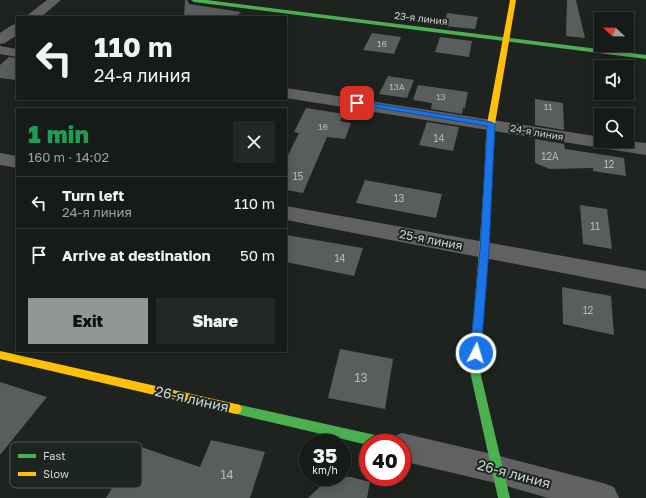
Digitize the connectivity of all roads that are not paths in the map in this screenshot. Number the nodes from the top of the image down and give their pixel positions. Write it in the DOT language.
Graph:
graph roads {
  1 [pos="55,0"];
  2 [pos="194,0"];
  3 [pos="512,0"];
  4 [pos="33,16"];
  5 [pos="16,29"];
  6 [pos="506,39"];
  7 [pos="0,40"];
  8 [pos="0,50"];
  9 [pos="16,53"];
  10 [pos="646,57"];
  11 [pos="287,93"];
  12 [pos="491,124"];
  13 [pos="646,149"];
  14 [pos="0,159"];
  15 [pos="16,162"];
  16 [pos="287,213"];
  17 [pos="484,250"];
  18 [pos="646,280"];
  19 [pos="0,356"];
  20 [pos="359,437"];
  21 [pos="411,449"];
  22 [pos="496,468"];
  23 [pos="504,498"];
  24 [pos="602,498"];
  1 -- 4 [label="street"];
  2 -- 6 [label="street, 23-я линия"];
  3 -- 6 [label="street"];
  5 -- 7 [label="street"];
  6 -- 10 [label="street, 23-я линия"];
  6 -- 12 [label="street"];
  8 -- 9 [label="street"];
  11 -- 12 [label="street, 24-я линия"];
  12 -- 13 [label="street, 24-я линия"];
  12 -- 17 [label="street"];
  14 -- 15 [label="street"];
  16 -- 17 [label="street, 25-я линия"];
  17 -- 18 [label="street, 25-я линия"];
  17 -- 22 [label="street"];
  19 -- 20 [label="street, 26-я линия"];
  21 -- 22 [label="street, 26-я линия"];
  22 -- 23 [label="street"];
  22 -- 24 [label="street, 26-я линия"];
}
